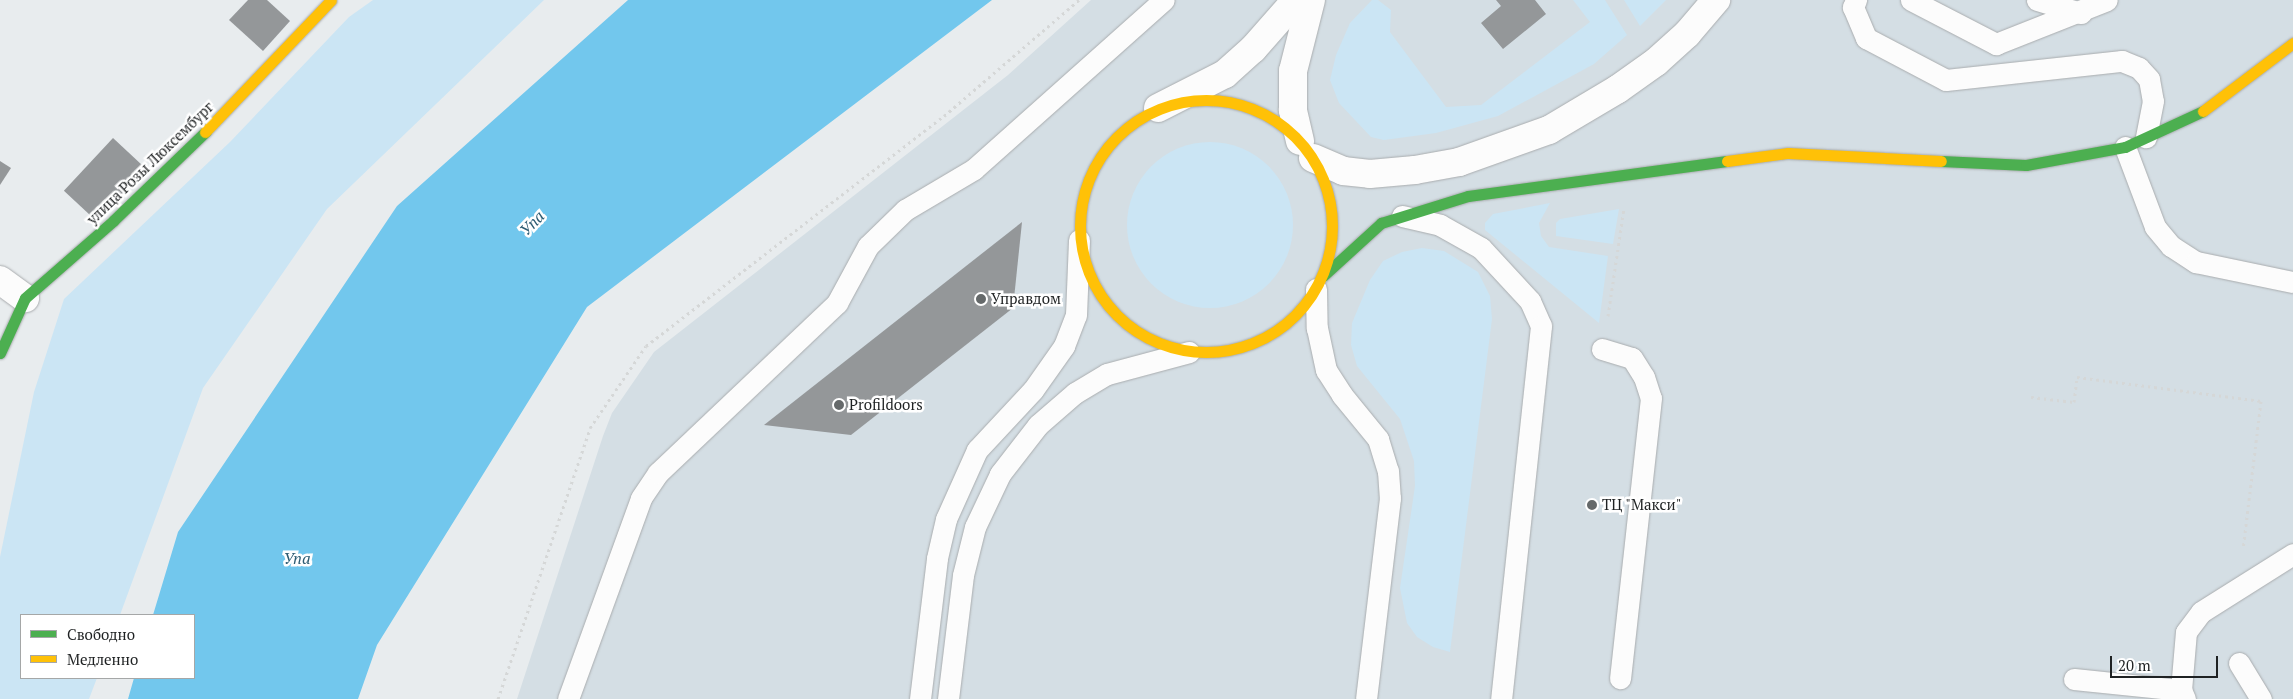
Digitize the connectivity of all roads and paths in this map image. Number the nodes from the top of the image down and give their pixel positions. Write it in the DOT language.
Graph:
graph roads {
  1 [pos="332,0"];
  2 [pos="1080,0"];
  3 [pos="1164,0"];
  4 [pos="1296,0"];
  5 [pos="1311,0"];
  6 [pos="1716,0"];
  7 [pos="1856,0"];
  8 [pos="1910,0"];
  9 [pos="2037,0"];
  10 [pos="2107,0"];
  11 [pos="2081,13"];
  12 [pos="2293,43"];
  13 [pos="1158,108"];
  14 [pos="2146,137"];
  15 [pos="2125,147"];
  16 [pos="1306,149"];
  17 [pos="1625,203"];
  18 [pos="1402,216"];
  19 [pos="1079,240"];
  20 [pos="0,280"];
  21 [pos="1319,282"];
  22 [pos="2293,282"];
  23 [pos="25,298"];
  24 [pos="1608,316"];
  25 [pos="1602,349"];
  26 [pos="1189,352"];
  27 [pos="0,353"];
  28 [pos="2031,397"];
  29 [pos="2293,554"];
  30 [pos="2238,590"];
  31 [pos="2238,663"];
  32 [pos="1620,678"];
  33 [pos="2074,679"];
  34 [pos="1502,693"];
  35 [pos="2183,694"];
  36 [pos="498,699"];
  37 [pos="568,699"];
  38 [pos="920,699"];
  39 [pos="948,699"];
  40 [pos="1366,699"];
  41 [pos="2261,699"];
  1 -- 23 [label="street, улица Розы Люксембург"];
  2 -- 36 [label="path"];
  3 -- 37 [label="lane"];
  4 -- 13 [label="street"];
  5 -- 16 [label="street"];
  6 -- 16 [label="street"];
  7 -- 14 [label="lane"];
  8 -- 11 [label="lane"];
  9 -- 11 [label="lane"];
  10 -- 11 [label="lane"];
  12 -- 14 [label="street"];
  13 -- 16 [label="street"];
  13 -- 19 [label="street"];
  14 -- 15 [label="street"];
  15 -- 18 [label="street"];
  15 -- 22 [label="lane"];
  16 -- 21 [label="street"];
  17 -- 24 [label="path"];
  18 -- 21 [label="street"];
  18 -- 34 [label="lane"];
  19 -- 26 [label="street"];
  19 -- 38 [label="lane"];
  20 -- 23 [label="street"];
  21 -- 26 [label="street"];
  21 -- 40 [label="lane"];
  23 -- 27 [label="street, улица Розы Люксембург"];
  25 -- 32 [label="lane"];
  26 -- 39 [label="lane"];
  28 -- 30 [label="path"];
  29 -- 30 [label="lane"];
  30 -- 35 [label="lane"];
  31 -- 41 [label="lane"];
  33 -- 35 [label="lane"];
}
